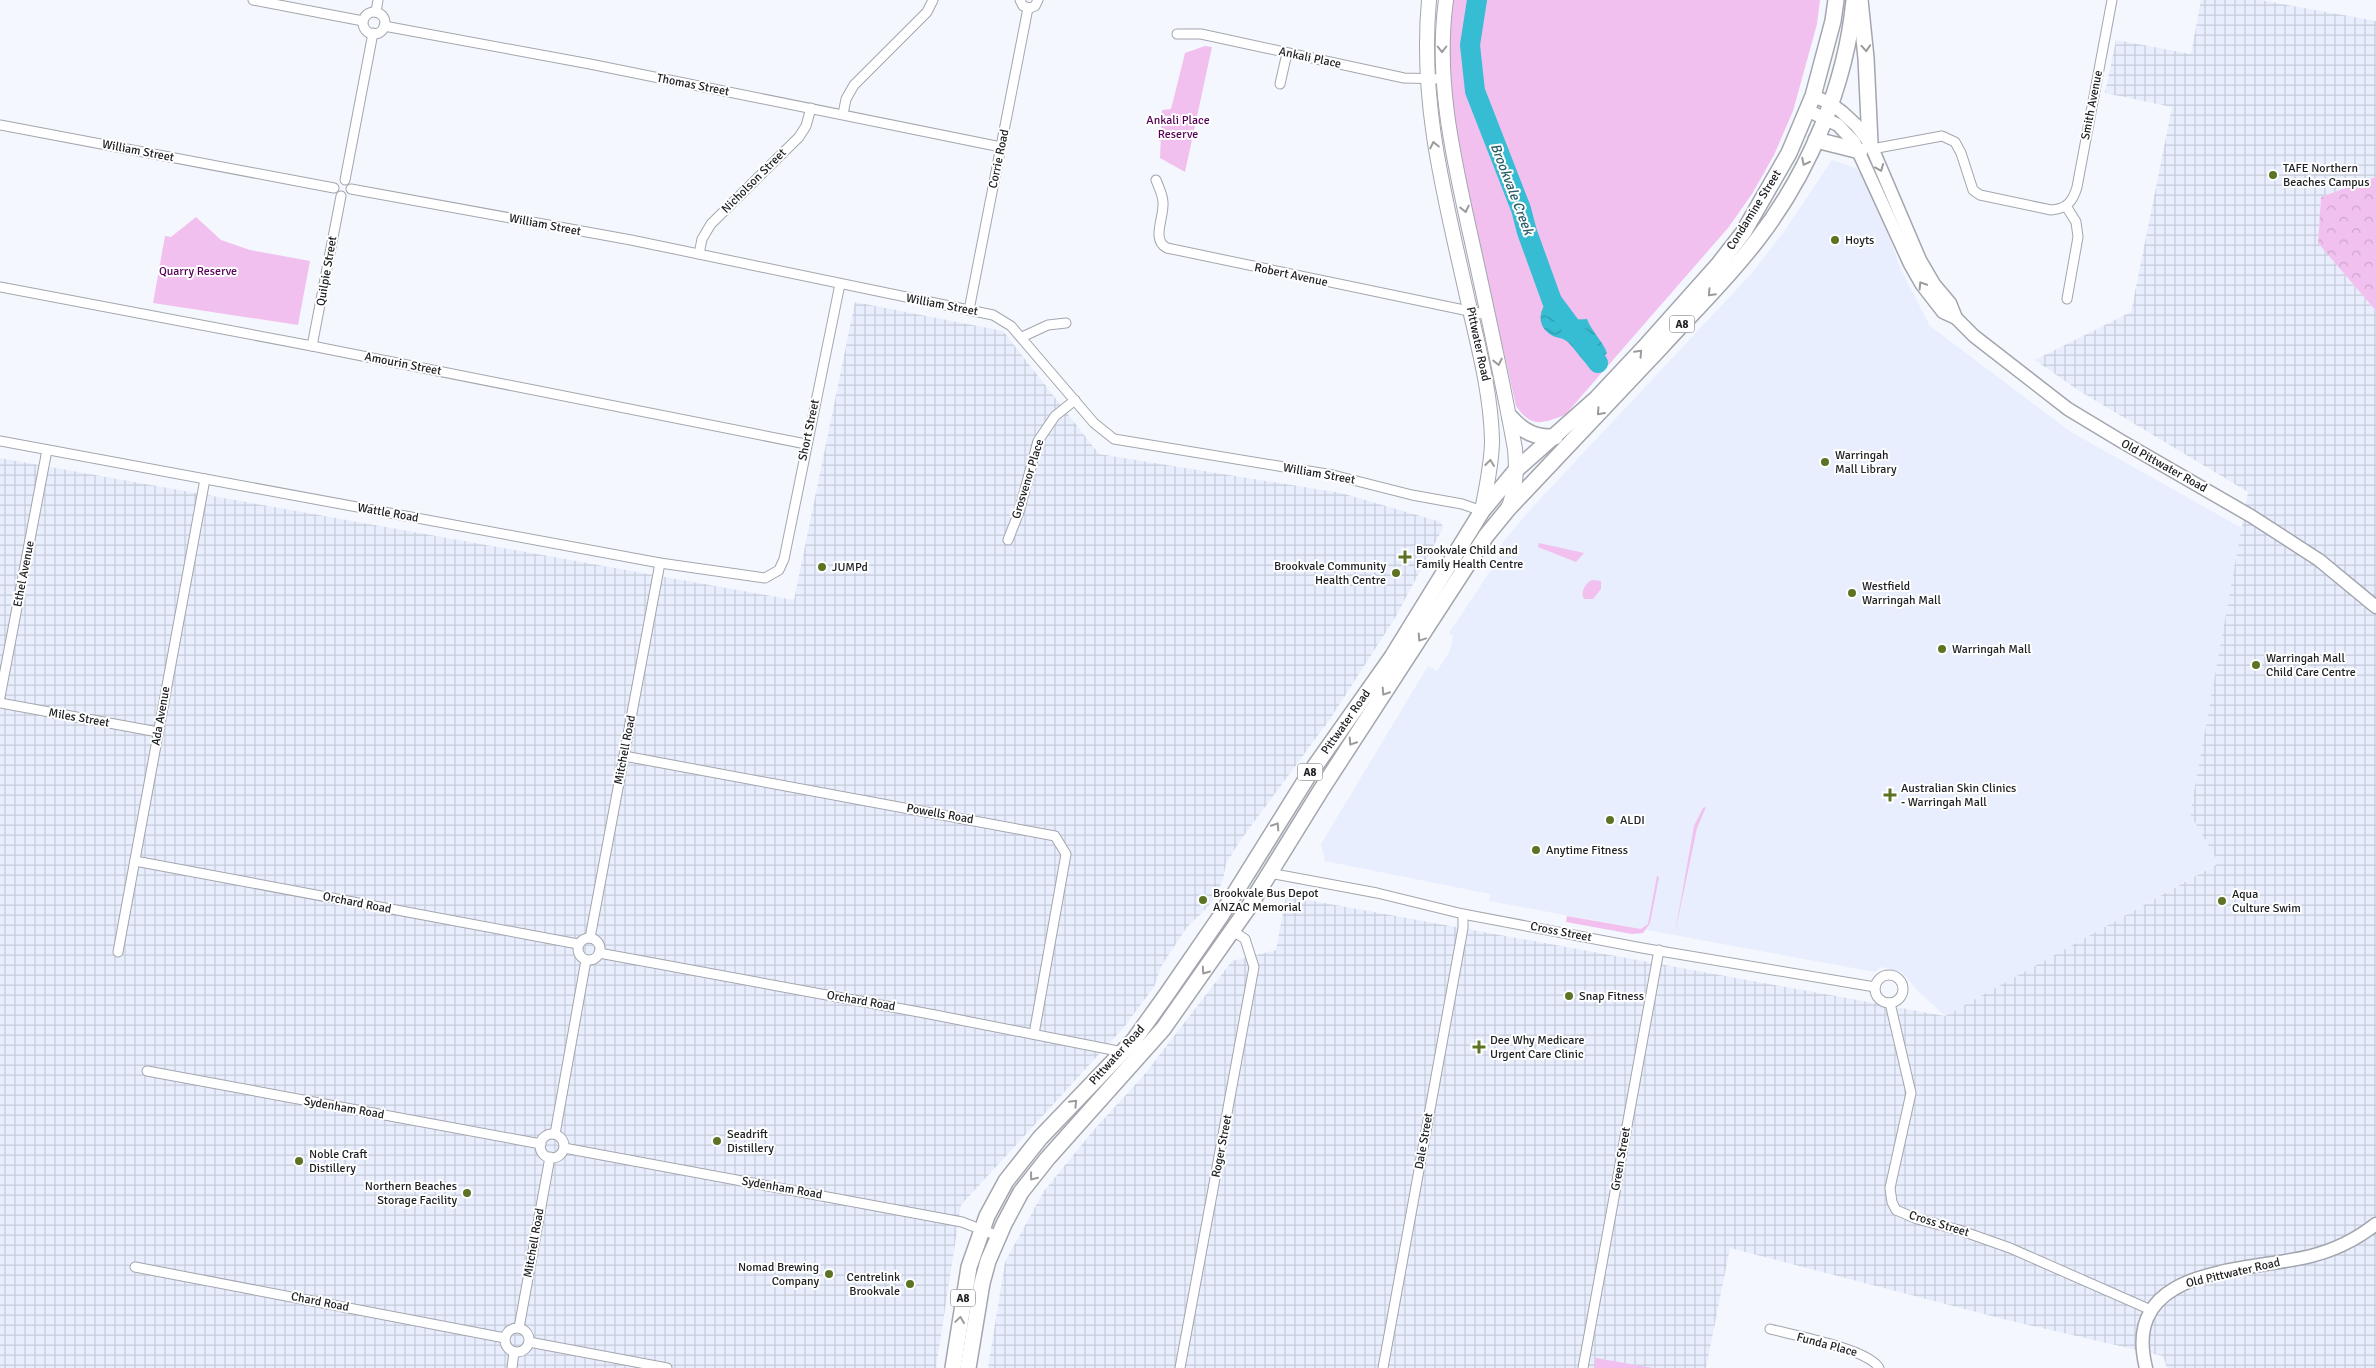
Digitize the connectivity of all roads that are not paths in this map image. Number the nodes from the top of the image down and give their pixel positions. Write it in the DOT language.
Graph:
graph roads {
  1 [pos="253,0"];
  2 [pos="378,0"];
  3 [pos="933,0"];
  4 [pos="1020,0"];
  5 [pos="1038,0"];
  6 [pos="1429,0"];
  7 [pos="1446,0"];
  8 [pos="1836,0"];
  9 [pos="1854,0"];
  10 [pos="1860,0"];
  11 [pos="2112,0"];
  12 [pos="1028,8"];
  13 [pos="376,12"];
  14 [pos="363,21"];
  15 [pos="384,26"];
  16 [pos="372,33"];
  17 [pos="1177,34"];
  18 [pos="1286,53"];
  19 [pos="1443,79"];
  20 [pos="1427,80"];
  21 [pos="1280,84"];
  22 [pos="1813,96"];
  23 [pos="811,108"];
  24 [pos="1806,110"];
  25 [pos="1827,110"];
  26 [pos="843,114"];
  27 [pos="0,125"];
  28 [pos="1816,140"];
  29 [pos="1001,147"];
  30 [pos="1867,148"];
  31 [pos="345,180"];
  32 [pos="1156,180"];
  33 [pos="334,188"];
  34 [pos="351,189"];
  35 [pos="341,196"];
  36 [pos="2066,206"];
  37 [pos="699,254"];
  38 [pos="840,284"];
  39 [pos="0,287"];
  40 [pos="2066,299"];
  41 [pos="969,310"];
  42 [pos="1471,312"];
  43 [pos="1488,315"];
  44 [pos="1066,323"];
  45 [pos="1022,337"];
  46 [pos="312,346"];
  47 [pos="1075,400"];
  48 [pos="1510,417"];
  49 [pos="1555,437"];
  50 [pos="0,441"];
  51 [pos="806,444"];
  52 [pos="47,450"];
  53 [pos="1517,470"];
  54 [pos="205,479"];
  55 [pos="1508,510"];
  56 [pos="1482,511"];
  57 [pos="1008,540"];
  58 [pos="660,563"];
  59 [pos="776,573"];
  60 [pos="2376,607"];
  61 [pos="0,697"];
  62 [pos="0,703"];
  63 [pos="158,732"];
  64 [pos="624,756"];
  65 [pos="135,862"];
  66 [pos="1249,867"];
  67 [pos="1270,872"];
  68 [pos="1463,914"];
  69 [pos="1233,931"];
  70 [pos="590,938"];
  71 [pos="578,944"];
  72 [pos="1659,950"];
  73 [pos="118,952"];
  74 [pos="599,953"];
  75 [pos="586,960"];
  76 [pos="1875,987"];
  77 [pos="1890,1003"];
  78 [pos="1034,1034"];
  79 [pos="1123,1052"];
  80 [pos="147,1071"];
  81 [pos="555,1134"];
  82 [pos="541,1144"];
  83 [pos="564,1148"];
  84 [pos="550,1158"];
  85 [pos="2376,1224"];
  86 [pos="982,1229"];
  87 [pos="998,1236"];
  88 [pos="135,1267"];
  89 [pos="2151,1310"];
  90 [pos="519,1328"];
  91 [pos="1770,1329"];
  92 [pos="505,1338"];
  93 [pos="529,1342"];
  94 [pos="514,1352"];
  95 [pos="512,1368"];
  96 [pos="667,1368"];
  97 [pos="953,1368"];
  98 [pos="968,1368"];
  99 [pos="1180,1368"];
  100 [pos="1383,1368"];
  101 [pos="1583,1368"];
  102 [pos="1879,1368"];
  103 [pos="2146,1368"];
  1 -- 14 [label="street"];
  2 -- 13 [label="street"];
  3 -- 26 [label="street"];
  4 -- 12 [label="street"];
  5 -- 12 [label="street"];
  6 -- 20 [label="main road, Pittwater Road"];
  7 -- 19 [label="main road, Pittwater Road, one-way"];
  8 -- 22 [label="highway, Condamine Street / A8"];
  9 -- 25 [label="highway, Condamine Street / A8"];
  10 -- 30 [label="highway, one-way"];
  11 -- 36 [label="street, Smith Avenue"];
  12 -- 29 [label="street, Corrie Road"];
  13 -- 14 [label="street"];
  13 -- 15 [label="street"];
  14 -- 16 [label="street"];
  15 -- 16 [label="street"];
  15 -- 23 [label="street, Thomas Street"];
  16 -- 31 [label="street"];
  17 -- 18 [label="street, Ankali Place"];
  18 -- 20 [label="street, Ankali Place"];
  18 -- 21 [label="street"];
  19 -- 20 [label="street, Ankali Place"];
  19 -- 43 [label="main road, Pittwater Road, one-way"];
  42 -- 20 [label="main road, Pittwater Road, one-way"];
  22 -- 24 [label="highway, Condamine Street / A8"];
  22 -- 25 [label="street, Old Pittwater Road"];
  23 -- 26 [label="street, Thomas Street"];
  23 -- 37 [label="street, Nicholson Street"];
  24 -- 25 [label="street, Old Pittwater Road"];
  49 -- 24 [label="highway, Condamine Street / A8, one-way"];
  25 -- 28 [label="highway, Condamine Street / A8"];
  25 -- 30 [label="street, Old Pittwater Road"];
  26 -- 29 [label="street, Thomas Street"];
  27 -- 33 [label="street, William Street"];
  28 -- 30 [label="highway"];
  28 -- 55 [label="highway, Condamine Street / A8, one-way"];
  29 -- 41 [label="street, Corrie Road"];
  30 -- 36 [label="street"];
  30 -- 60 [label="street, Old Pittwater Road"];
  31 -- 33 [label="street"];
  31 -- 34 [label="street"];
  32 -- 42 [label="street, Robert Avenue"];
  33 -- 35 [label="street"];
  34 -- 35 [label="street"];
  34 -- 37 [label="street, William Street"];
  35 -- 46 [label="street, Quilpie Street"];
  36 -- 40 [label="street"];
  37 -- 38 [label="street, William Street"];
  38 -- 41 [label="street, William Street"];
  38 -- 51 [label="street, Short Street"];
  39 -- 46 [label="street, Amourin Street"];
  41 -- 45 [label="street, William Street"];
  42 -- 43 [label="street, Robert Avenue"];
  56 -- 42 [label="main road, Pittwater Road, one-way"];
  43 -- 48 [label="main road, Pittwater Road, one-way"];
  44 -- 45 [label="street"];
  45 -- 47 [label="street, William Street"];
  46 -- 51 [label="street, Amourin Street"];
  47 -- 56 [label="street, William Street"];
  47 -- 57 [label="street, Grosvenor Place"];
  48 -- 49 [label="highway"];
  48 -- 53 [label="main road, Pittwater Road"];
  49 -- 53 [label="highway, Condamine Street / A8"];
  50 -- 52 [label="street, Wattle Road"];
  51 -- 59 [label="street, Short Street"];
  52 -- 54 [label="street, Wattle Road"];
  52 -- 61 [label="street, Ethel Avenue"];
  53 -- 55 [label="main road, Pittwater Road"];
  53 -- 56 [label="highway, Condamine Street / A8"];
  54 -- 58 [label="street, Wattle Road"];
  54 -- 63 [label="street, Ada Avenue"];
  55 -- 67 [label="highway, Pittwater Road / A8, one-way"];
  66 -- 56 [label="highway, Pittwater Road / A8, one-way"];
  58 -- 59 [label="street, Wattle Road"];
  58 -- 64 [label="street, Mitchell Road"];
  62 -- 63 [label="street, Miles Street"];
  63 -- 65 [label="street, Ada Avenue"];
  64 -- 70 [label="street, Mitchell Road"];
  64 -- 78 [label="street, Powells Road"];
  65 -- 71 [label="street, Orchard Road"];
  65 -- 73 [label="street, Ada Avenue"];
  66 -- 67 [label="highway, Cross Street"];
  66 -- 79 [label="highway, Pittwater Road / A8"];
  67 -- 68 [label="street, Cross Street"];
  67 -- 69 [label="highway, Pittwater Road / A8"];
  68 -- 72 [label="street, Cross Street"];
  68 -- 100 [label="street, Dale Street"];
  69 -- 87 [label="highway, Pittwater Road / A8, one-way"];
  69 -- 99 [label="street, Roger Street"];
  70 -- 71 [label="street"];
  70 -- 74 [label="street"];
  71 -- 75 [label="street"];
  72 -- 76 [label="street, Cross Street"];
  72 -- 101 [label="street, Green Street"];
  74 -- 75 [label="street"];
  74 -- 78 [label="street, Orchard Road"];
  75 -- 81 [label="street"];
  76 -- 77 [label="street"];
  76 -- 77 [label="street"];
  77 -- 89 [label="street, Cross Street"];
  78 -- 79 [label="street, Orchard Road"];
  86 -- 79 [label="highway, Pittwater Road / A8, one-way"];
  80 -- 82 [label="street, Sydenham Road"];
  81 -- 82 [label="street"];
  81 -- 83 [label="street"];
  82 -- 84 [label="street"];
  83 -- 84 [label="street"];
  83 -- 86 [label="street, Sydenham Road"];
  84 -- 90 [label="street, Mitchell Road"];
  85 -- 89 [label="street, Old Pittwater Road"];
  86 -- 87 [label="street, Sydenham Road"];
  97 -- 86 [label="highway, Pittwater Road / A8, one-way"];
  87 -- 98 [label="highway, Pittwater Road / A8"];
  88 -- 92 [label="street, Chard Road"];
  89 -- 103 [label="street, Old Pittwater Road"];
  90 -- 92 [label="street"];
  90 -- 93 [label="street"];
  91 -- 102 [label="street, Funda Place"];
  92 -- 94 [label="street"];
  93 -- 94 [label="street"];
  93 -- 96 [label="street"];
  94 -- 95 [label="street"];
}
